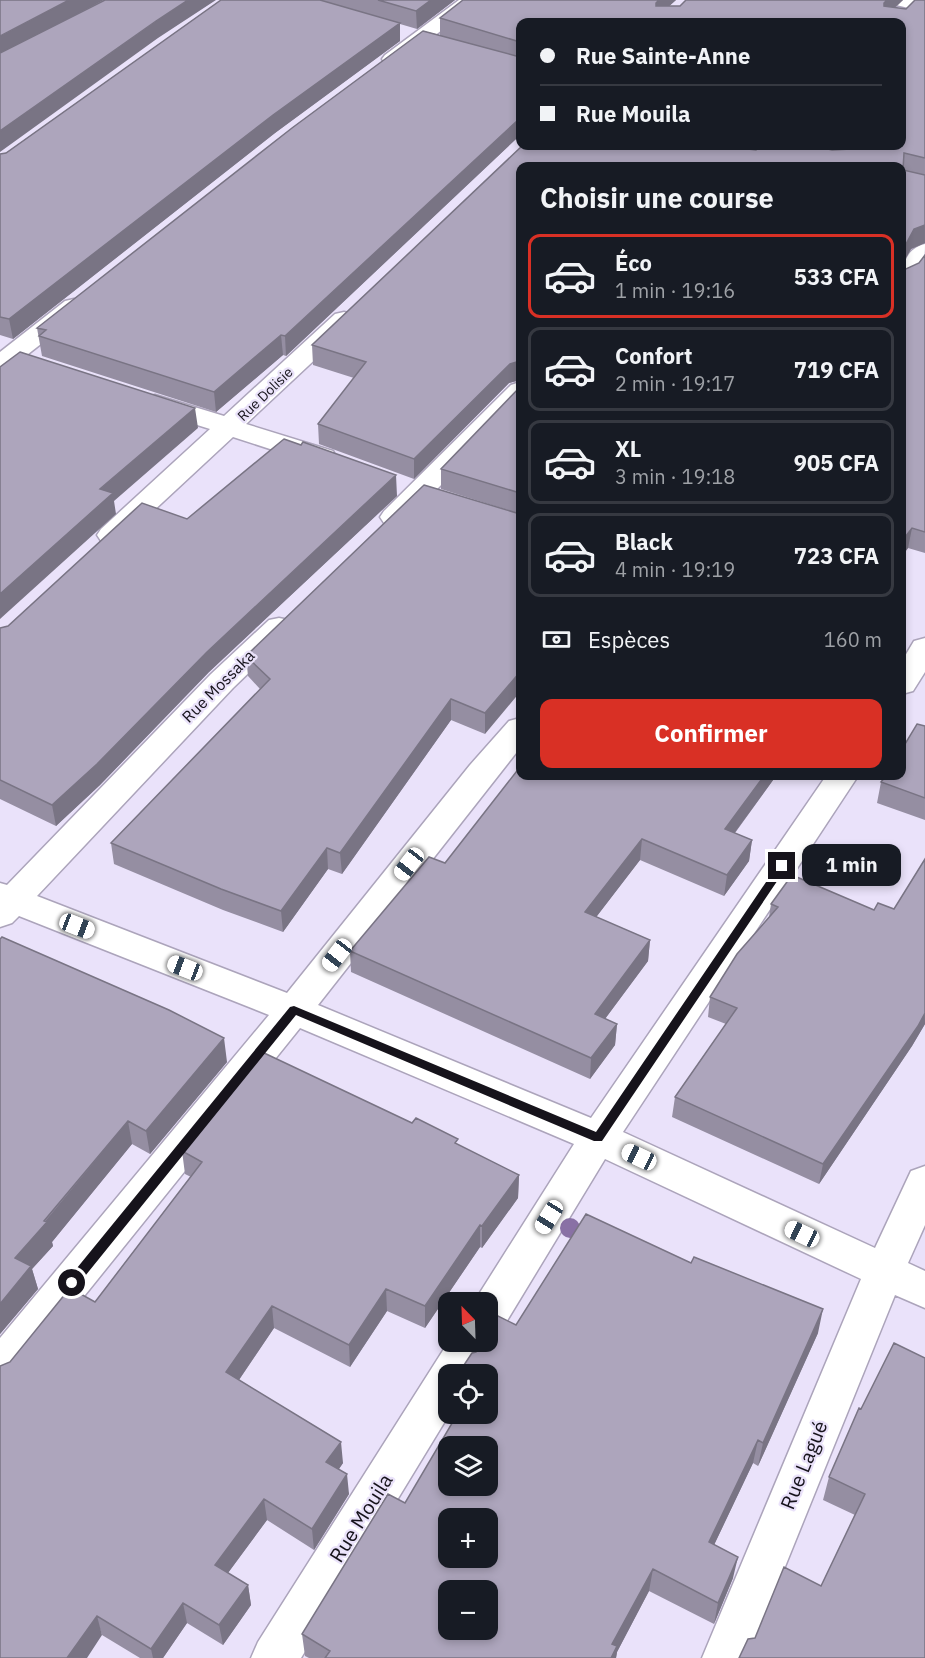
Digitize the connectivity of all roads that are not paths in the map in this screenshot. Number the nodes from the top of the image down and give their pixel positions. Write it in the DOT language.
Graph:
graph roads {
  1 [pos="471,0"];
  2 [pos="398,33"];
  3 [pos="420,39"];
  4 [pos="442,46"];
  5 [pos="374,73"];
  6 [pos="925,251"];
  7 [pos="906,274"];
  8 [pos="92,292"];
  9 [pos="359,304"];
  10 [pos="3,358"];
  11 [pos="43,367"];
  12 [pos="516,395"];
  13 [pos="131,396"];
  14 [pos="230,427"];
  15 [pos="346,465"];
  16 [pos="388,481"];
  17 [pos="430,497"];
  18 [pos="376,534"];
  19 [pos="97,548"];
  20 [pos="299,608"];
  21 [pos="516,733"];
  22 [pos="839,780"];
  23 [pos="4,903"];
  24 [pos="294,1010"];
  25 [pos="598,1138"];
  26 [pos="925,1182"];
  27 [pos="884,1272"];
  28 [pos="925,1290"];
  29 [pos="498,1300"];
  30 [pos="0,1369"];
  31 [pos="438,1394"];
  32 [pos="274,1658"];
  33 [pos="725,1658"];
  1 -- 3 [label="street"];
  2 -- 3 [label="street"];
  3 -- 4 [label="street"];
  3 -- 5 [label="street"];
  6 -- 7 [label="street"];
  8 -- 10 [label="street"];
  9 -- 14 [label="street, Rue Dolisie"];
  10 -- 11 [label="street"];
  12 -- 17 [label="street"];
  13 -- 14 [label="street"];
  14 -- 15 [label="street"];
  14 -- 19 [label="street, Rue Dolisie"];
  16 -- 17 [label="street"];
  17 -- 18 [label="street"];
  20 -- 23 [label="street, Rue Mossaka"];
  21 -- 24 [label="street"];
  22 -- 25 [label="street"];
  23 -- 24 [label="street"];
  24 -- 25 [label="street"];
  24 -- 30 [label="street"];
  25 -- 27 [label="street"];
  25 -- 29 [label="street"];
  26 -- 27 [label="street, Rue Lagué"];
  27 -- 28 [label="street"];
  27 -- 33 [label="street, Rue Lagué"];
  31 -- 32 [label="street, Rue Mouila"];
}
